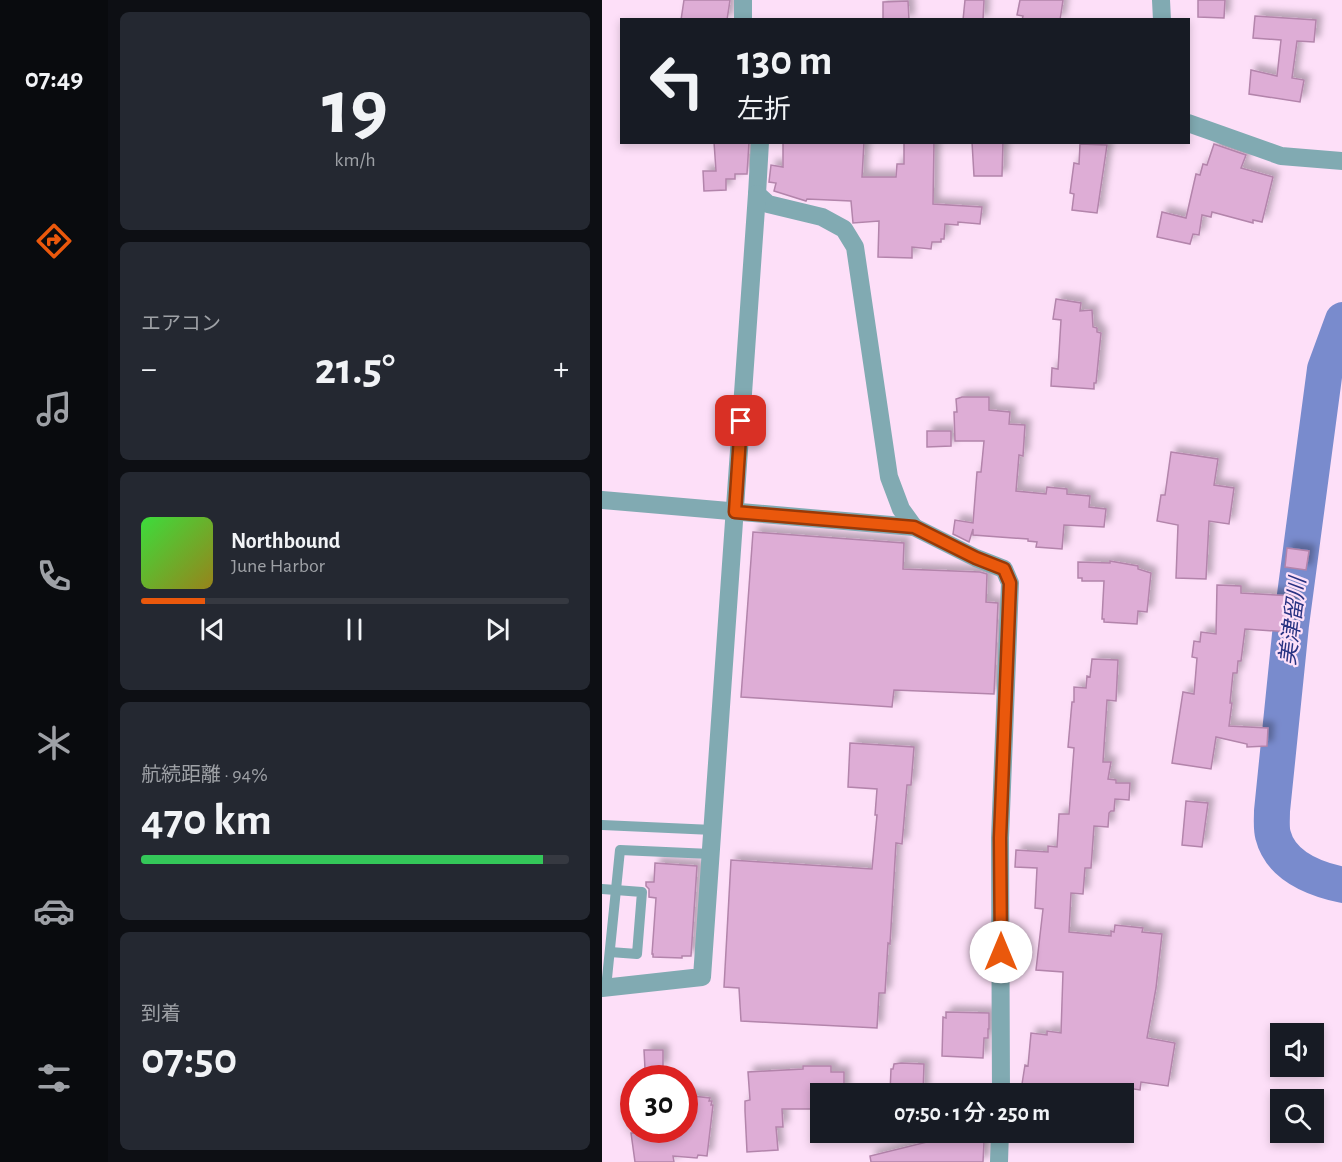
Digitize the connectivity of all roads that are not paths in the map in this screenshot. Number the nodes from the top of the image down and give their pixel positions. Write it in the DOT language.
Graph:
graph roads {
  1 [pos="743,0"];
  2 [pos="1161,0"];
  3 [pos="743,18"];
  4 [pos="1162,18"];
  5 [pos="1190,124"];
  6 [pos="760,144"];
  7 [pos="1343,161"];
  8 [pos="757,194"];
  9 [pos="602,500"];
  10 [pos="735,512"];
  11 [pos="914,527"];
  12 [pos="602,825"];
  13 [pos="713,830"];
  14 [pos="711,854"];
  15 [pos="602,889"];
  16 [pos="616,890"];
  17 [pos="610,952"];
  18 [pos="604,988"];
  19 [pos="1001,1083"];
  20 [pos="1000,1143"];
  21 [pos="999,1162"];
  1 -- 3 [label="street"];
  2 -- 4 [label="street"];
  5 -- 7 [label="street"];
  6 -- 8 [label="street"];
  8 -- 10 [label="street"];
  8 -- 11 [label="street"];
  9 -- 10 [label="street"];
  10 -- 11 [label="street"];
  10 -- 13 [label="street"];
  11 -- 19 [label="street"];
  12 -- 13 [label="lane"];
  13 -- 14 [label="street"];
  14 -- 16 [label="lane"];
  14 -- 18 [label="street"];
  15 -- 16 [label="lane"];
  16 -- 17 [label="lane"];
  16 -- 17 [label="lane"];
  17 -- 18 [label="lane"];
  20 -- 21 [label="street"];
}
